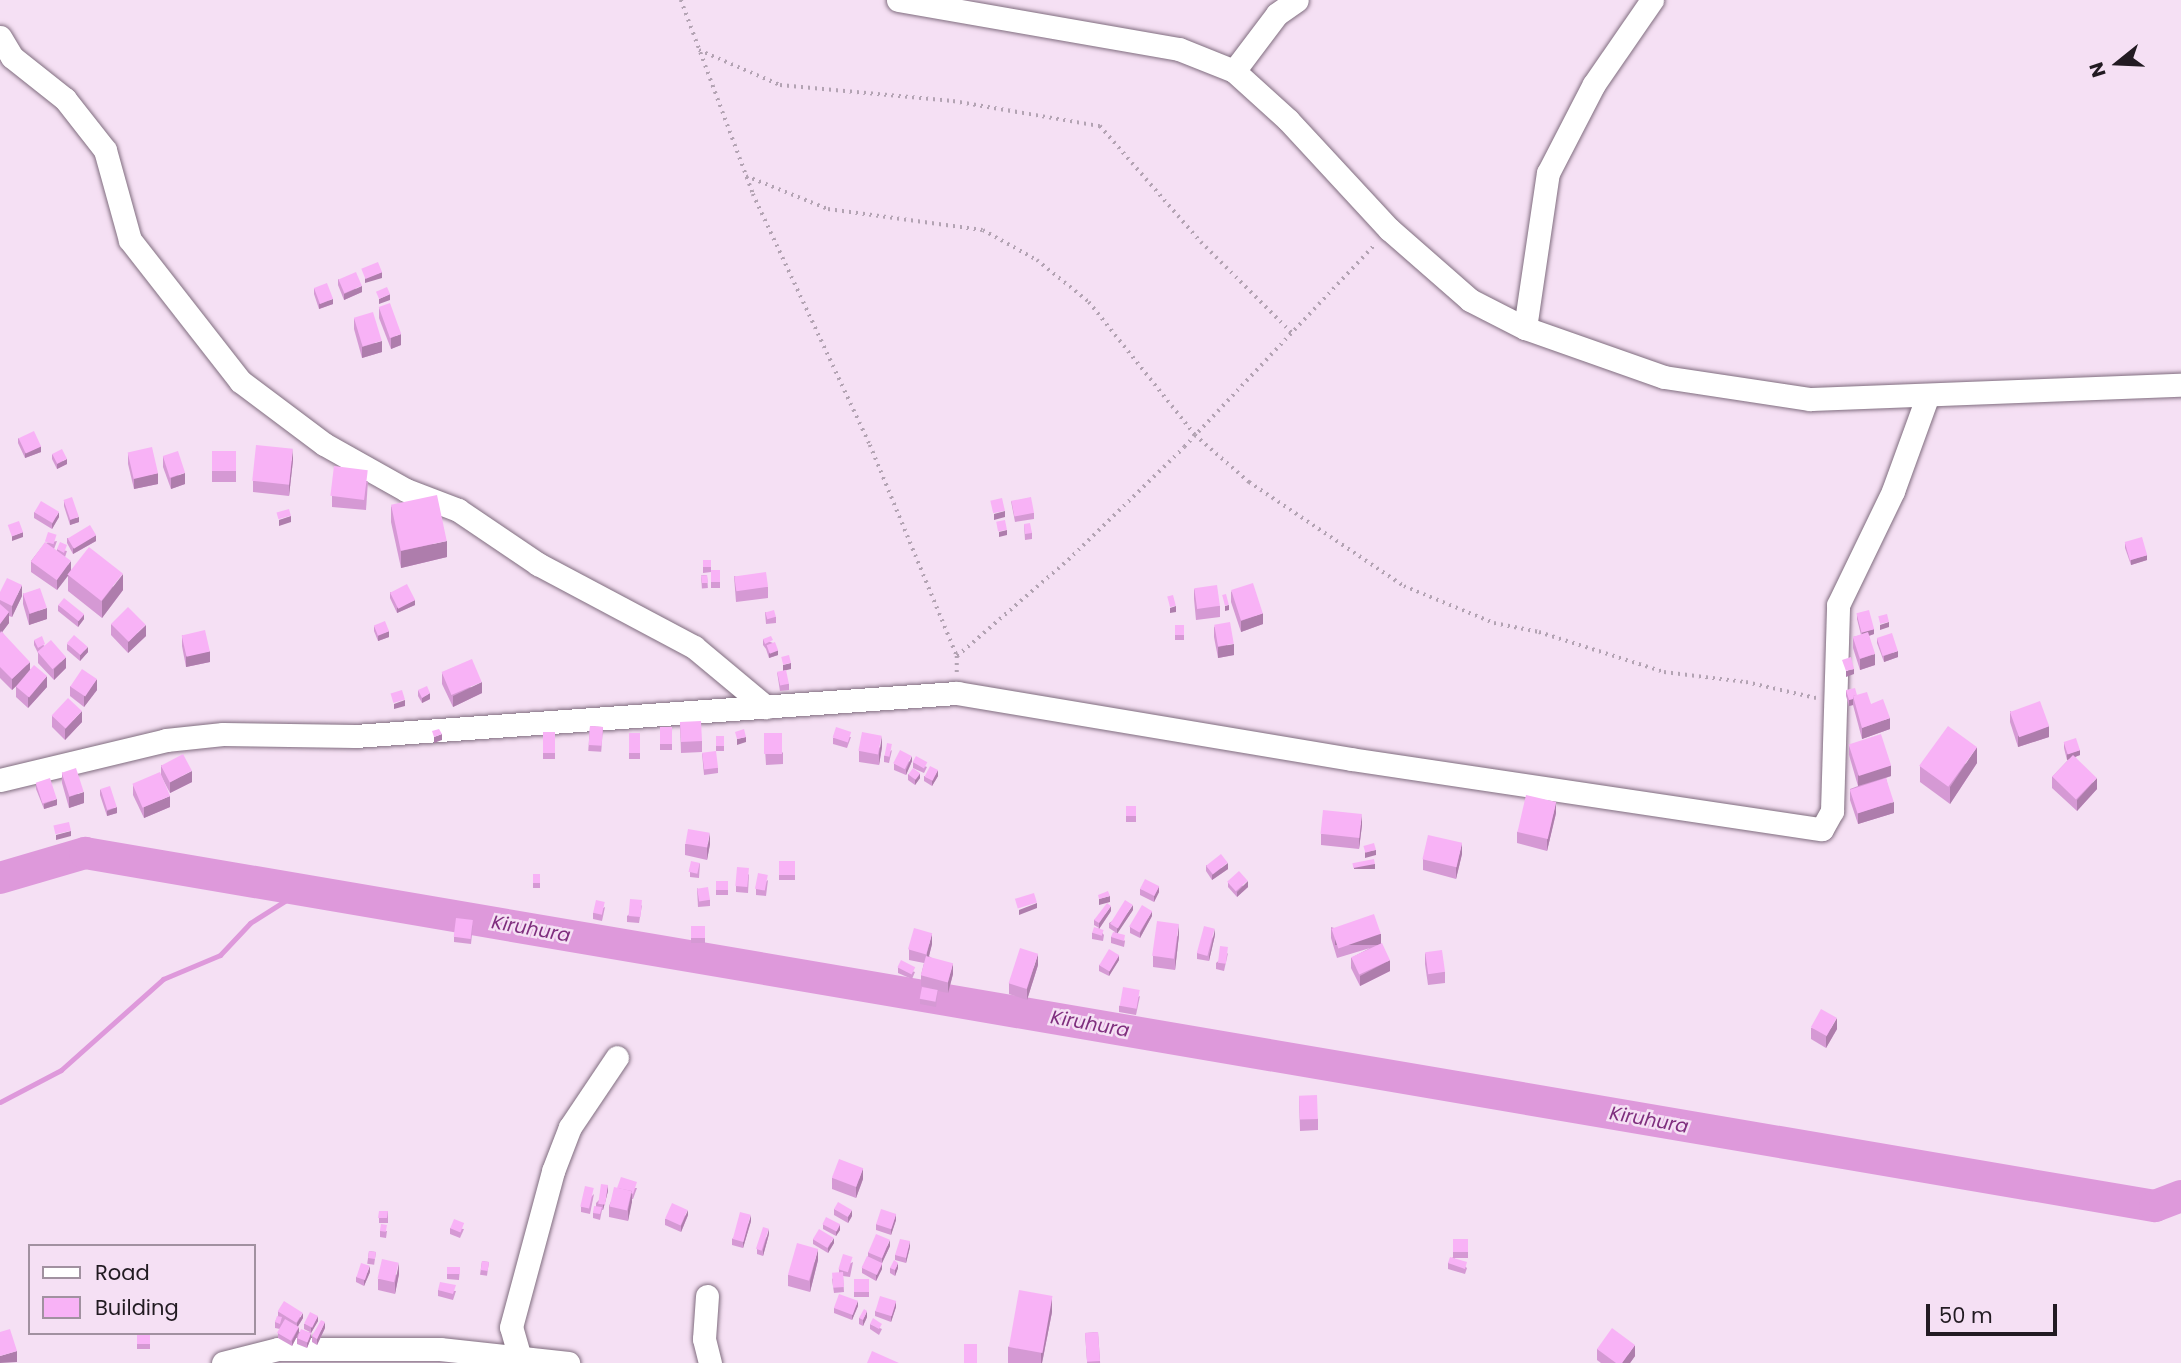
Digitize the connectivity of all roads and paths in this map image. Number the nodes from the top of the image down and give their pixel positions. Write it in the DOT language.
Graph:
graph roads {
  1 [pos="681,0"];
  2 [pos="898,0"];
  3 [pos="1297,0"];
  4 [pos="1652,0"];
  5 [pos="0,37"];
  6 [pos="699,50"];
  7 [pos="1234,71"];
  8 [pos="746,176"];
  9 [pos="1389,229"];
  10 [pos="1525,328"];
  11 [pos="1293,334"];
  12 [pos="2181,385"];
  13 [pos="1928,395"];
  14 [pos="1195,435"];
  15 [pos="957,656"];
  16 [pos="957,693"];
  17 [pos="1836,702"];
  18 [pos="766,706"];
  19 [pos="0,780"];
  20 [pos="617,1057"];
  21 [pos="707,1296"];
  22 [pos="435,1356"];
  23 [pos="520,1358"];
  24 [pos="223,1363"];
  25 [pos="568,1363"];
  26 [pos="710,1363"];
  1 -- 6 [label="path"];
  2 -- 7 [label="street"];
  3 -- 7 [label="street"];
  4 -- 10 [label="street"];
  5 -- 18 [label="street"];
  6 -- 8 [label="path"];
  6 -- 11 [label="path"];
  7 -- 9 [label="street"];
  8 -- 14 [label="path"];
  8 -- 15 [label="path"];
  9 -- 10 [label="street"];
  9 -- 11 [label="path"];
  10 -- 13 [label="street"];
  11 -- 14 [label="path"];
  12 -- 13 [label="street"];
  13 -- 17 [label="street"];
  14 -- 15 [label="path"];
  14 -- 17 [label="path"];
  15 -- 16 [label="path"];
  16 -- 17 [label="street"];
  16 -- 18 [label="street"];
  18 -- 19 [label="street"];
  20 -- 23 [label="street"];
  21 -- 26 [label="street"];
  22 -- 23 [label="street"];
  22 -- 24 [label="street"];
  23 -- 25 [label="street"];
}
